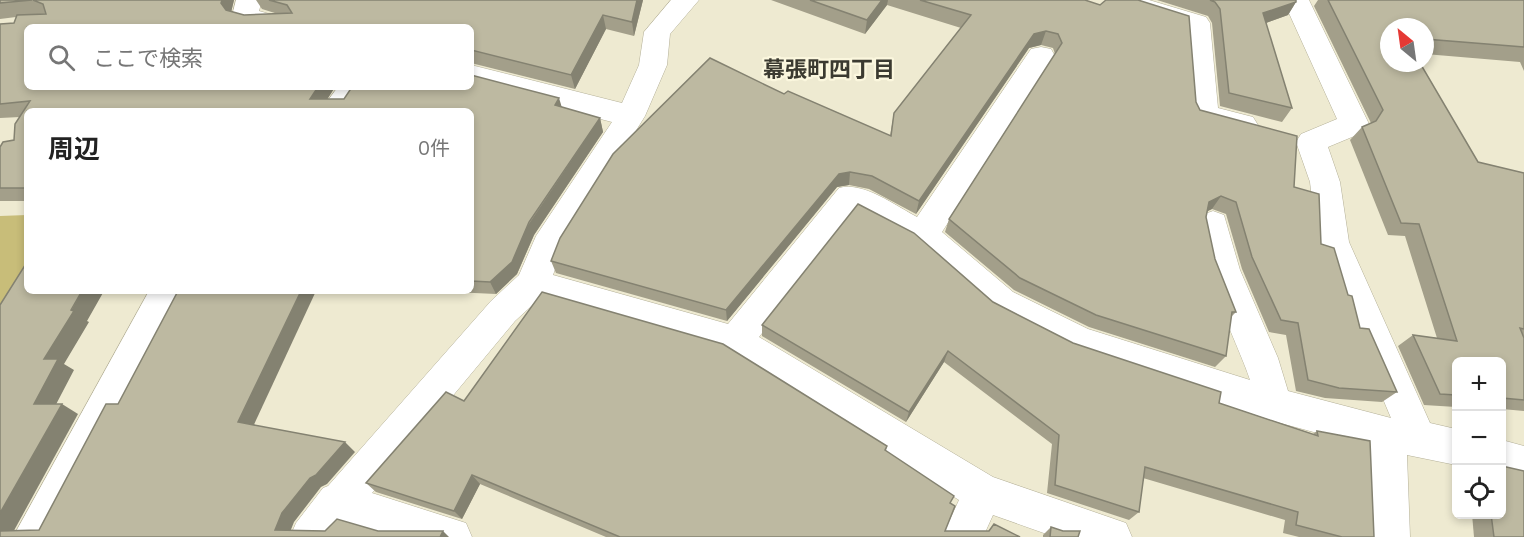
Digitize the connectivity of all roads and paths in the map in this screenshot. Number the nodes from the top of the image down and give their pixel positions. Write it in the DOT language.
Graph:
graph roads {
  1 [pos="249,0"];
  2 [pos="686,0"];
  3 [pos="1119,0"];
  4 [pos="1296,0"];
  5 [pos="274,24"];
  6 [pos="1041,56"];
  7 [pos="474,76"];
  8 [pos="352,90"];
  9 [pos="336,108"];
  10 [pos="631,116"];
  11 [pos="1290,137"];
  12 [pos="1213,224"];
  13 [pos="923,235"];
  14 [pos="533,283"];
  15 [pos="164,294"];
  16 [pos="735,341"];
  17 [pos="1273,404"];
  18 [pos="1403,437"];
  19 [pos="1452,446"];
  20 [pos="1506,459"];
  21 [pos="1524,464"];
  22 [pos="983,493"];
  23 [pos="337,502"];
  24 [pos="33,537"];
  25 [pos="310,537"];
  26 [pos="452,537"];
  27 [pos="962,537"];
  28 [pos="1112,537"];
  29 [pos="1390,537"];
  1 -- 5 [label="street"];
  2 -- 10 [label="street"];
  3 -- 11 [label="street"];
  4 -- 11 [label="street"];
  6 -- 13 [label="street"];
  7 -- 10 [label="street"];
  8 -- 9 [label="street"];
  10 -- 14 [label="street"];
  11 -- 18 [label="street"];
  12 -- 17 [label="street"];
  13 -- 16 [label="street"];
  13 -- 17 [label="street"];
  14 -- 16 [label="street"];
  14 -- 23 [label="street"];
  15 -- 24 [label="street"];
  16 -- 22 [label="street"];
  17 -- 18 [label="street"];
  18 -- 19 [label="street"];
  18 -- 29 [label="street"];
  20 -- 21 [label="street"];
  22 -- 27 [label="street"];
  22 -- 28 [label="street"];
  23 -- 25 [label="street"];
  23 -- 26 [label="street"];
}
